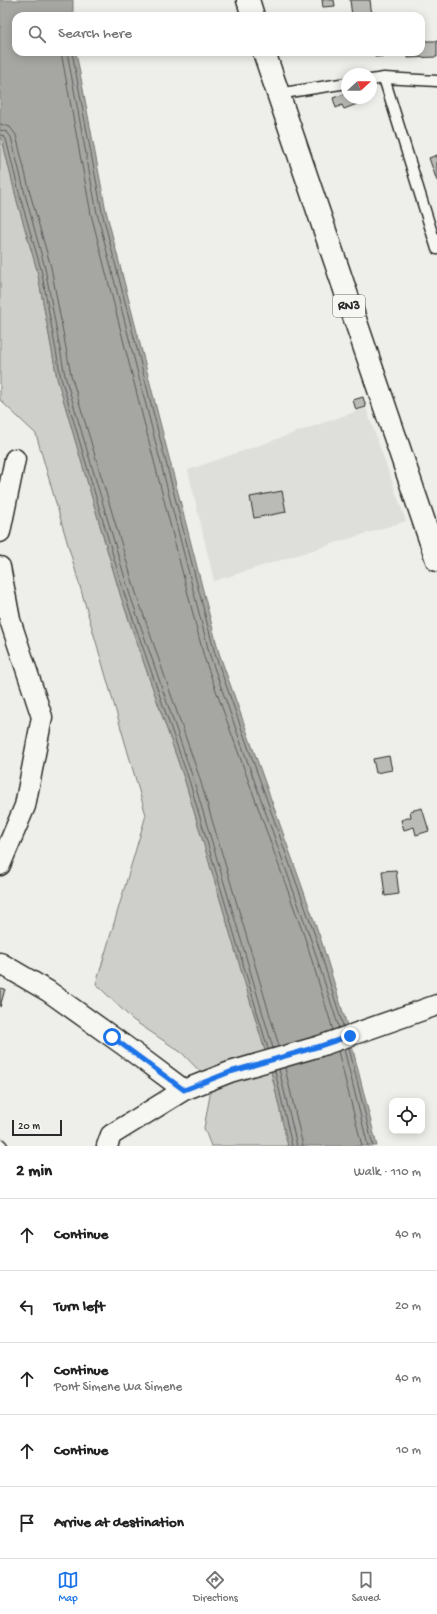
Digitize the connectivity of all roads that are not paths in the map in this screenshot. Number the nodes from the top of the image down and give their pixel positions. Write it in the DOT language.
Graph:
graph roads {
  1 [pos="248,0"];
  2 [pos="252,12"];
  3 [pos="265,56"];
  4 [pos="384,78"];
  5 [pos="377,79"];
  6 [pos="437,81"];
  7 [pos="341,84"];
  8 [pos="277,94"];
  9 [pos="437,249"];
  10 [pos="15,459"];
  11 [pos="0,532"];
  12 [pos="437,560"];
  13 [pos="0,567"];
  14 [pos="0,865"];
  15 [pos="0,963"];
  16 [pos="437,1005"];
  17 [pos="184,1090"];
  18 [pos="106,1146"];
  1 -- 2 [label="highway"];
  3 -- 8 [label="highway, RN3"];
  4 -- 5 [label="lane"];
  4 -- 6 [label="lane"];
  4 -- 9 [label="lane"];
  7 -- 8 [label="lane"];
  8 -- 12 [label="highway, RN3"];
  10 -- 11 [label="street"];
  13 -- 14 [label="street"];
  15 -- 17 [label="street"];
  16 -- 17 [label="street"];
  17 -- 18 [label="street"];
}
